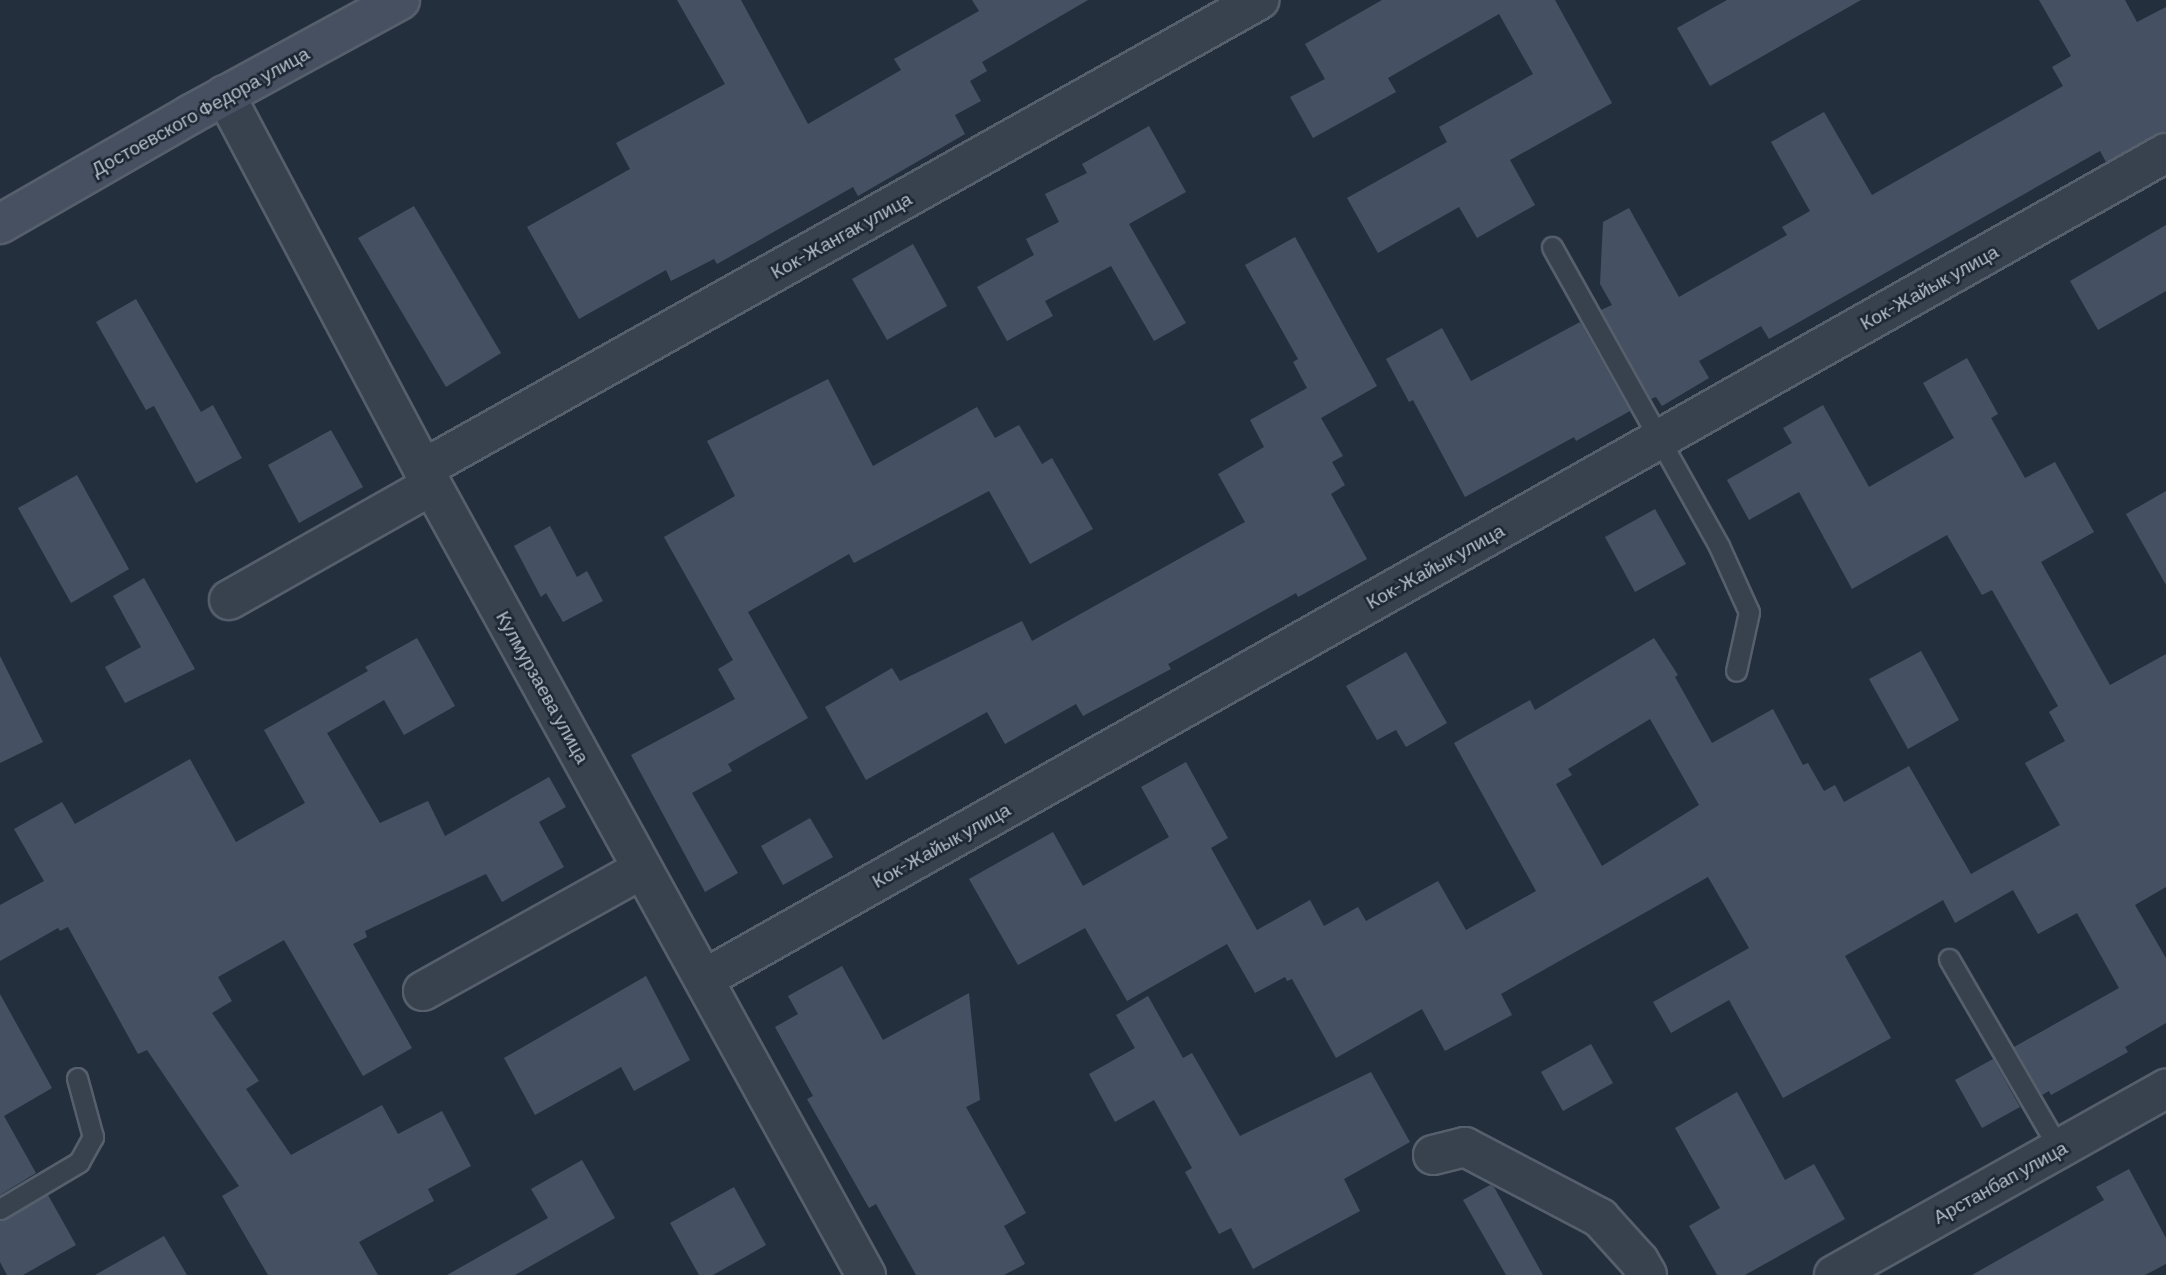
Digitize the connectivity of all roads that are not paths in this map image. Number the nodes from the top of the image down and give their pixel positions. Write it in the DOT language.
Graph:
graph roads {
  1 [pos="400,0"];
  2 [pos="1259,0"];
  3 [pos="225,95"];
  4 [pos="2166,153"];
  5 [pos="0,224"];
  6 [pos="1552,247"];
  7 [pos="1658,440"];
  8 [pos="428,477"];
  9 [pos="229,600"];
  10 [pos="1736,671"];
  11 [pos="642,869"];
  12 [pos="1949,960"];
  13 [pos="704,979"];
  14 [pos="423,991"];
  15 [pos="77,1078"];
  16 [pos="2166,1089"];
  17 [pos="2059,1149"];
  18 [pos="1433,1155"];
  19 [pos="0,1209"];
  20 [pos="866,1275"];
  21 [pos="1647,1275"];
  22 [pos="1834,1275"];
  1 -- 3 [label="main road, Достоевского Федора улица"];
  2 -- 8 [label="street, Кок-Жангак улица"];
  3 -- 5 [label="main road, Достоевского Федора улица"];
  3 -- 8 [label="street, Кулмурзаева улица"];
  4 -- 7 [label="street, Кок-Жайык улица"];
  6 -- 7 [label="lane"];
  7 -- 10 [label="lane"];
  7 -- 13 [label="street, Кок-Жайык улица"];
  8 -- 9 [label="street, Кок-Жангак улица"];
  8 -- 11 [label="street, Кулмурзаева улица"];
  11 -- 13 [label="street, Кулмурзаева улица"];
  11 -- 14 [label="street"];
  12 -- 17 [label="lane"];
  13 -- 20 [label="street, Кулмурзаева улица"];
  15 -- 19 [label="lane"];
  16 -- 17 [label="street, Арстанбап улица"];
  17 -- 22 [label="street, Арстанбап улица"];
  18 -- 21 [label="street"];
}
